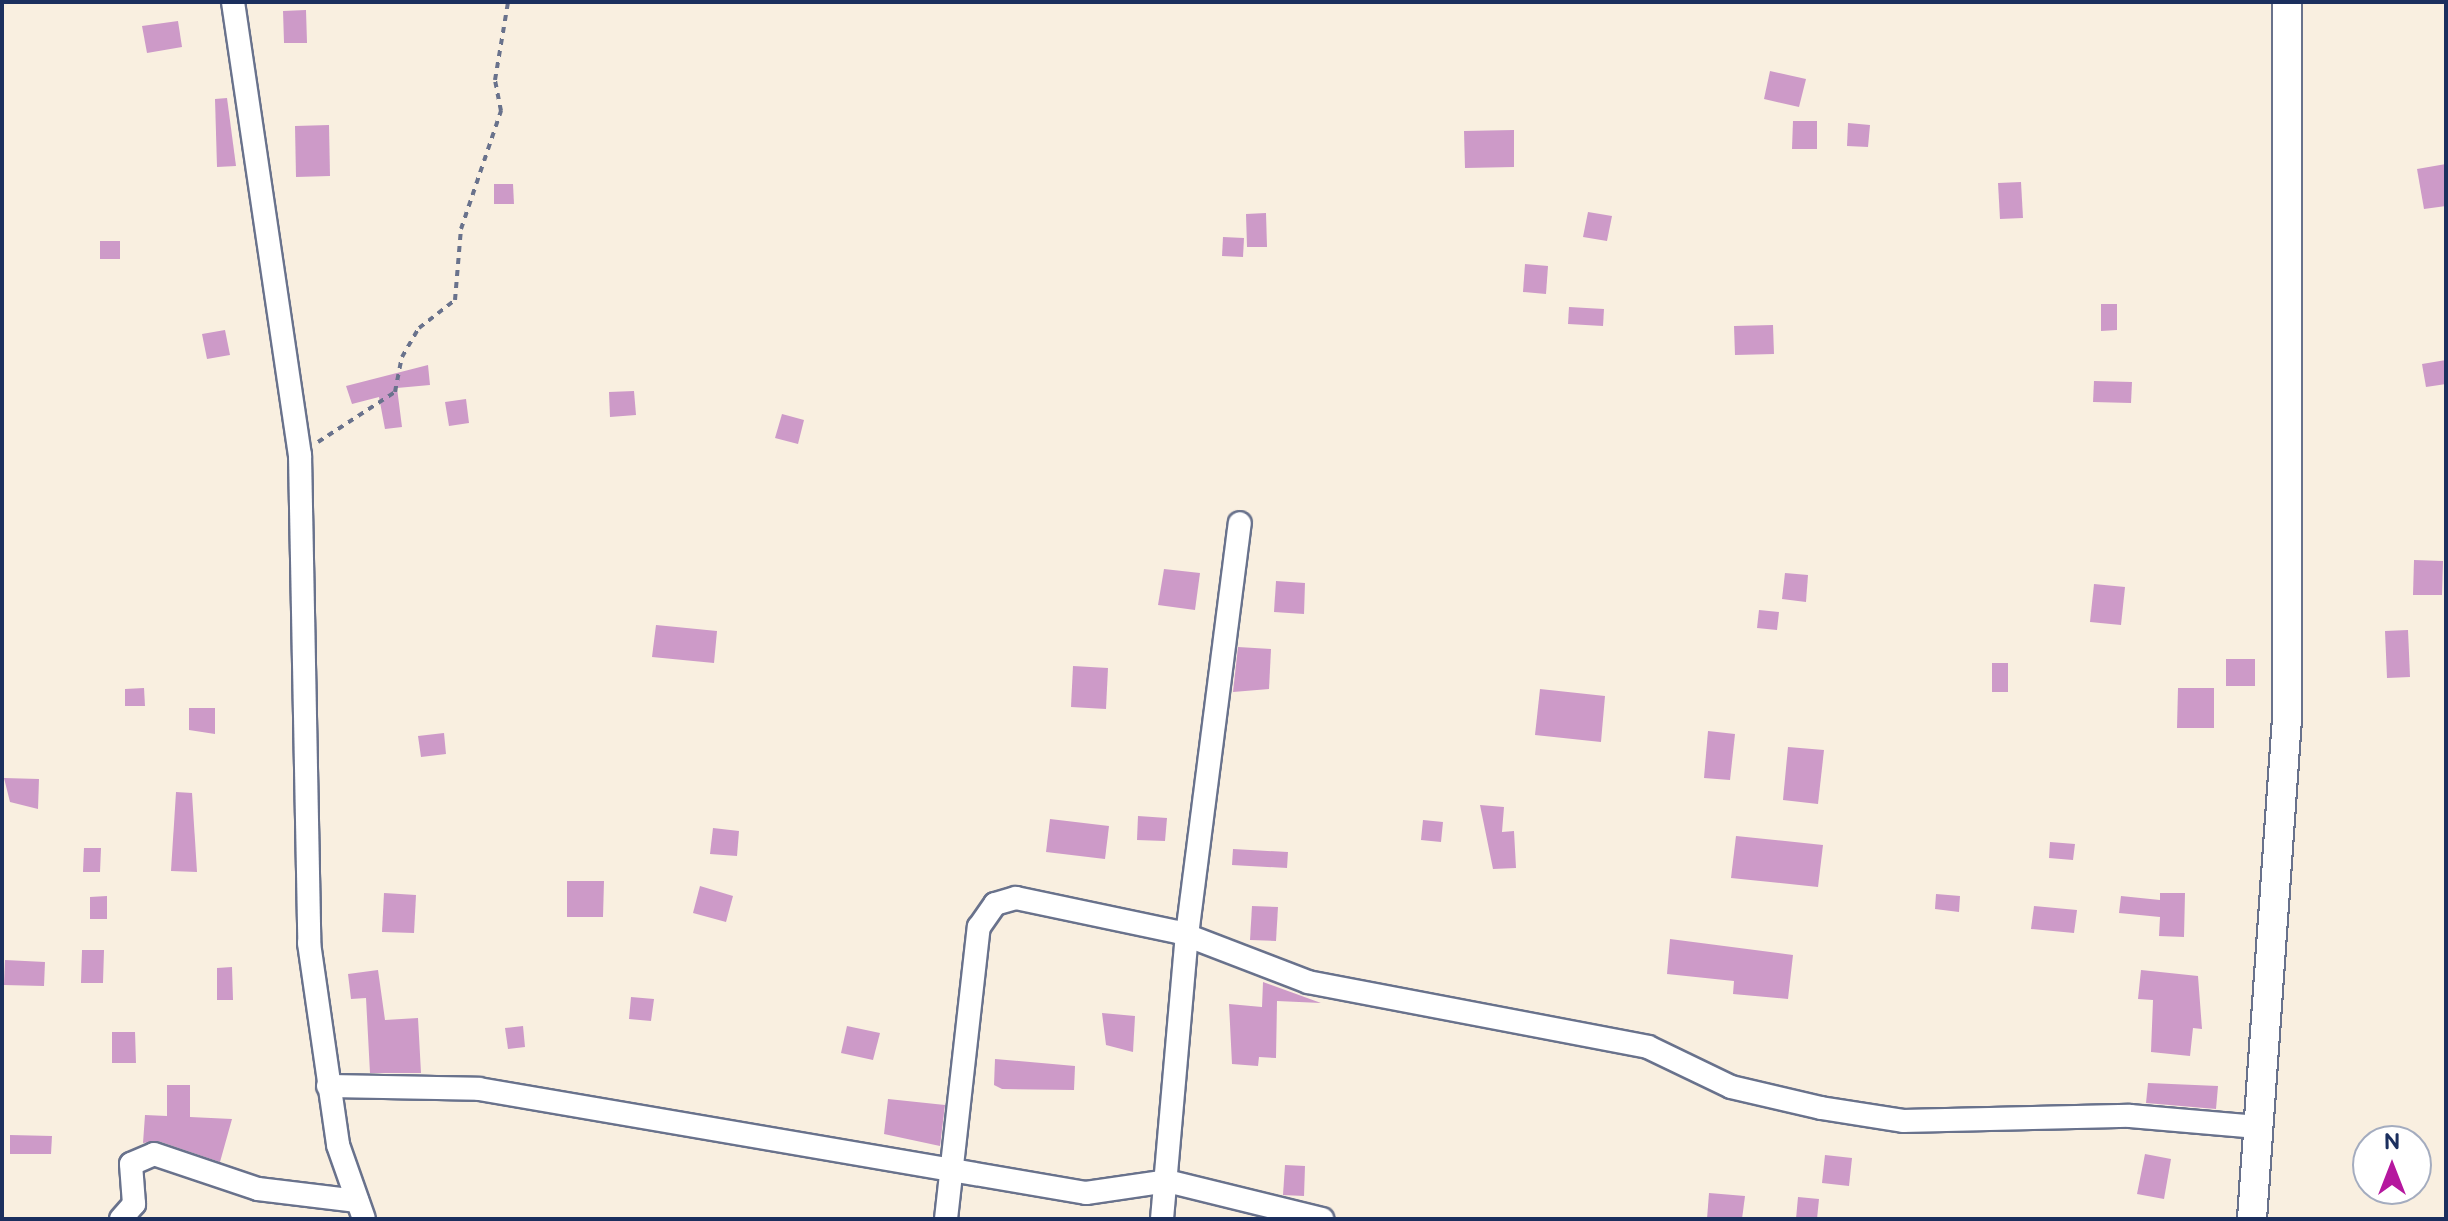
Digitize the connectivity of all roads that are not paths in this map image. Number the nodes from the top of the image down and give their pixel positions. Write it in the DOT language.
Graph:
graph roads {
  1 [pos="233,2"];
  2 [pos="2287,2"];
  3 [pos="1240,523"];
  4 [pos="1187,935"];
  5 [pos="328,1086"];
  6 [pos="2258,1127"];
  7 [pos="951,1171"];
  8 [pos="1167,1181"];
  9 [pos="360,1210"];
  10 [pos="121,1219"];
  11 [pos="946,1219"];
  12 [pos="1162,1219"];
  13 [pos="1322,1219"];
  14 [pos="2252,1219"];
  1 -- 5 [label="street"];
  2 -- 6 [label="street"];
  3 -- 4 [label="street"];
  4 -- 6 [label="street"];
  4 -- 7 [label="street"];
  4 -- 8 [label="street"];
  5 -- 7 [label="street"];
  5 -- 9 [label="street"];
  6 -- 14 [label="street"];
  7 -- 8 [label="street"];
  7 -- 11 [label="street"];
  8 -- 12 [label="street"];
  8 -- 13 [label="street"];
  9 -- 10 [label="street"];
}
